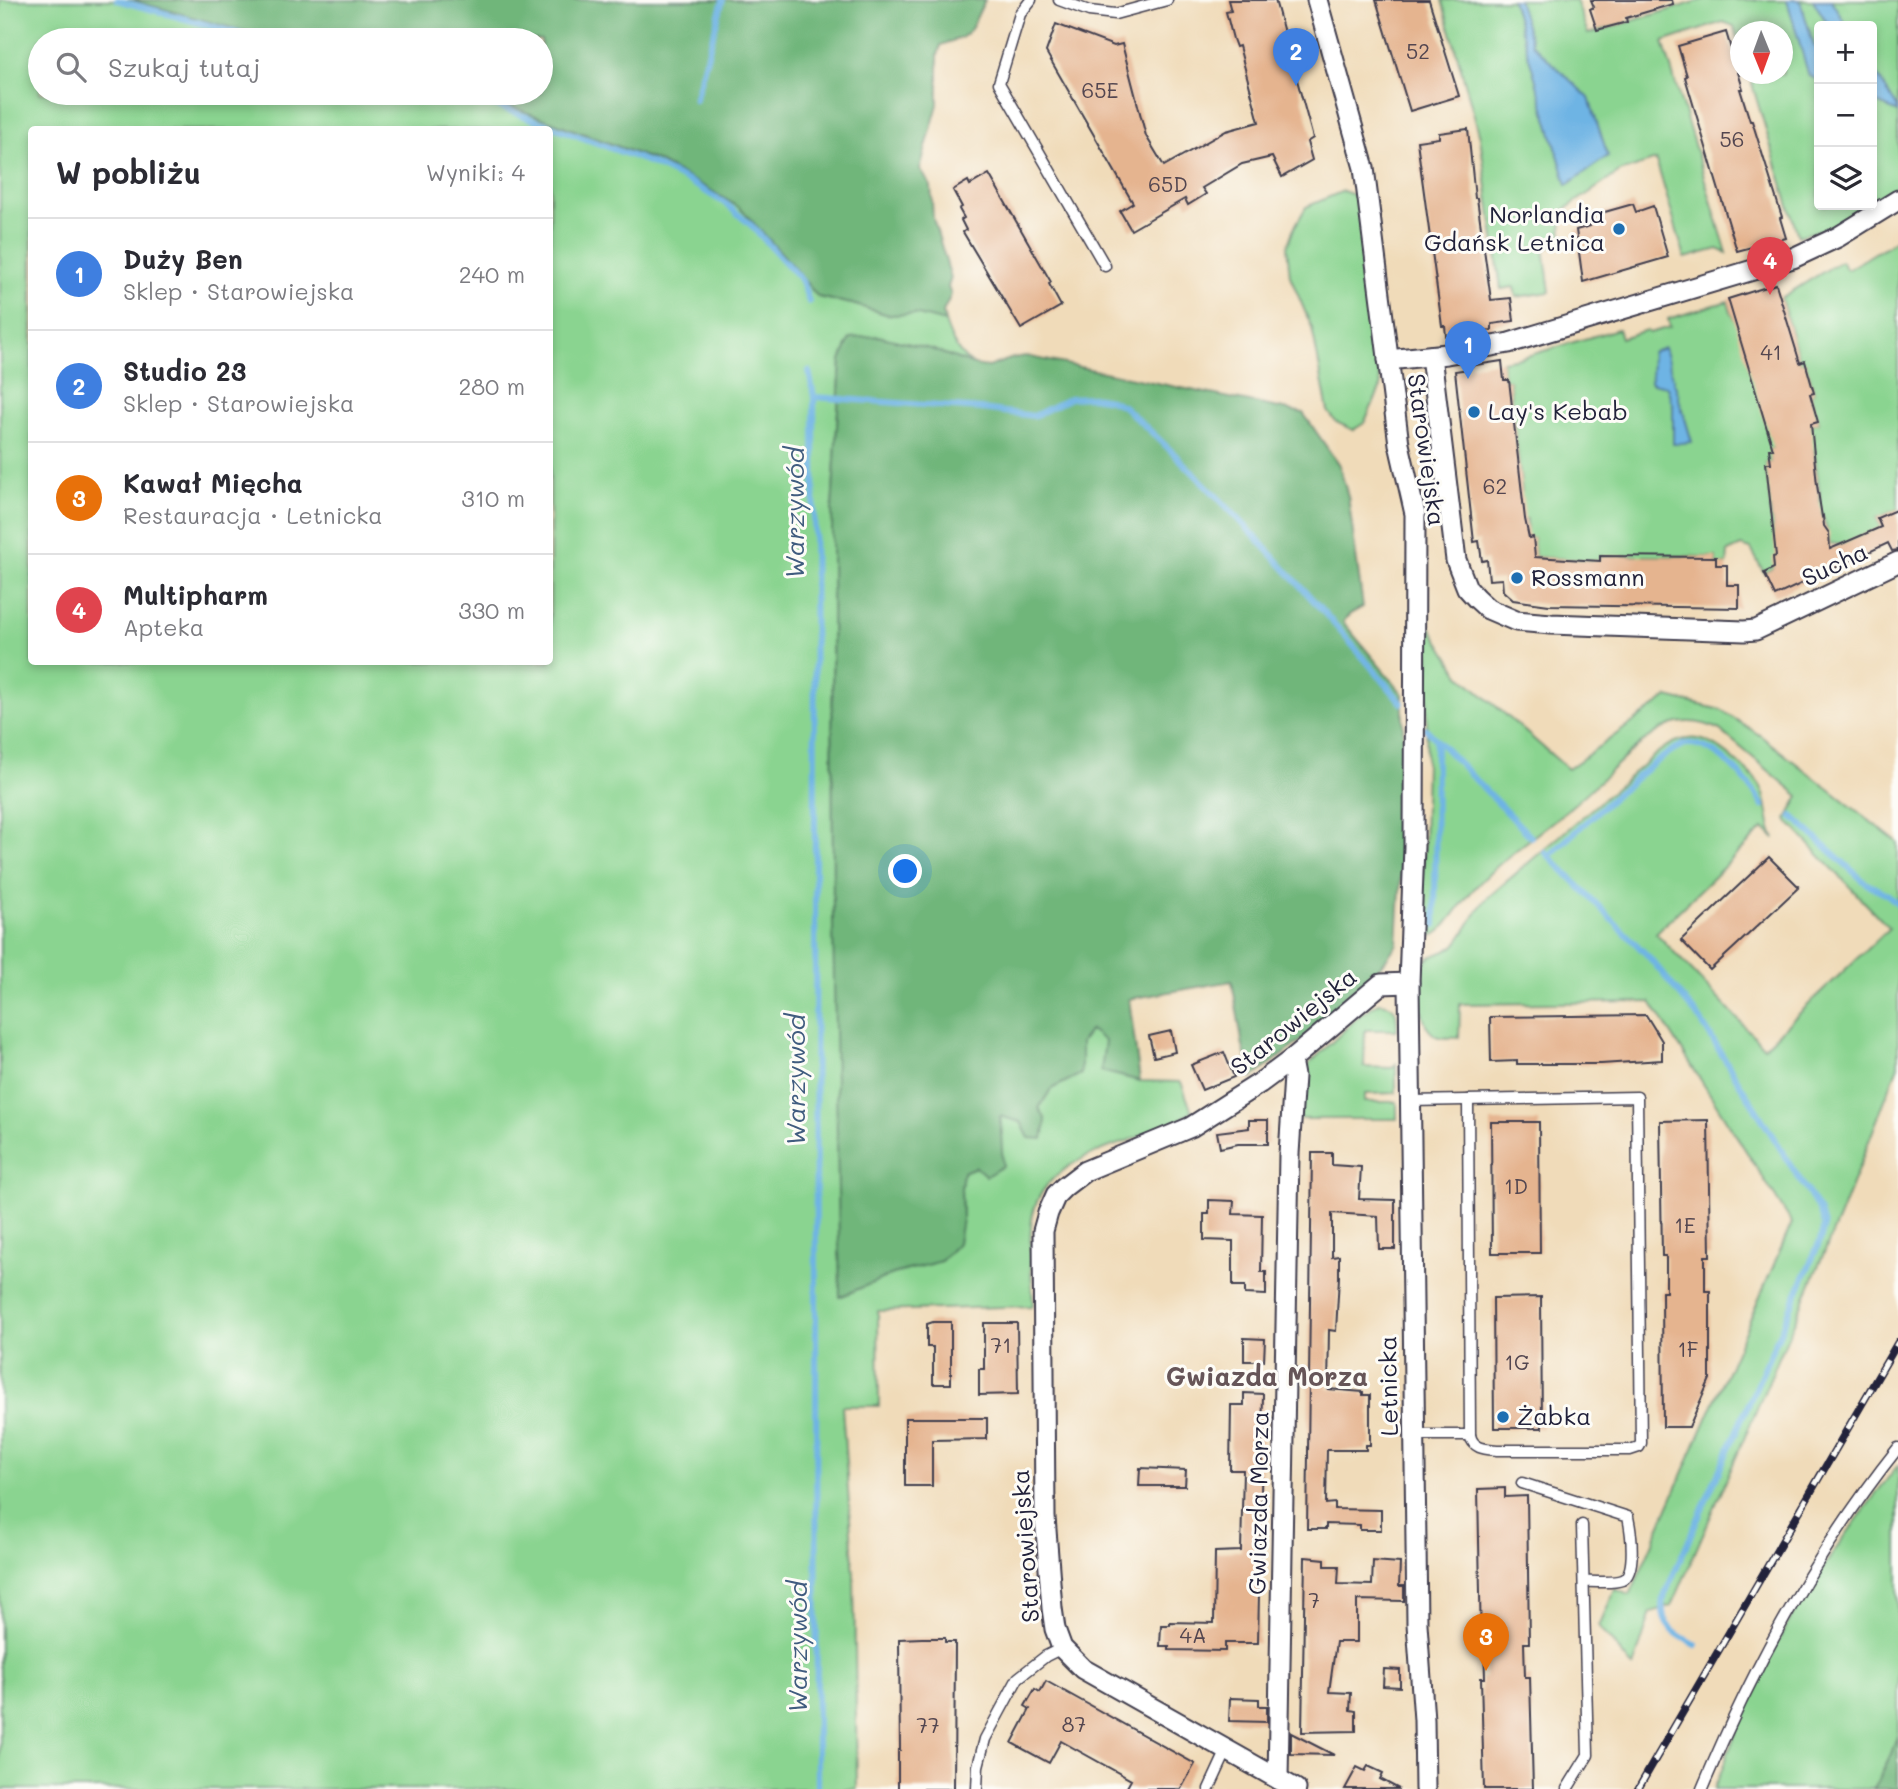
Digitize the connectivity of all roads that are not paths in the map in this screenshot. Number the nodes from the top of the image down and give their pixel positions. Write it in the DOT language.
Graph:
graph roads {
  1 [pos="1059,0"];
  2 [pos="1167,0"];
  3 [pos="1317,0"];
  4 [pos="1027,1"];
  5 [pos="1898,200"];
  6 [pos="1105,266"];
  7 [pos="1431,356"];
  8 [pos="1388,360"];
  9 [pos="1898,562"];
  10 [pos="1792,612"];
  11 [pos="1409,983"];
  12 [pos="1291,1060"];
  13 [pos="1468,1100"];
  14 [pos="1410,1101"];
  15 [pos="1414,1435"];
  16 [pos="1470,1435"];
  17 [pos="1898,1448"];
  18 [pos="1522,1483"];
  19 [pos="1582,1525"];
  20 [pos="1584,1581"];
  21 [pos="1062,1648"];
  22 [pos="1227,1751"];
  23 [pos="1278,1779"];
  24 [pos="977,1789"];
  25 [pos="1209,1789"];
  26 [pos="1296,1789"];
  27 [pos="1425,1789"];
  28 [pos="1567,1789"];
  29 [pos="1702,1789"];
  1 -- 2 [label="lane"];
  3 -- 8 [label="street, Starowiejska"];
  4 -- 6 [label="lane"];
  5 -- 7 [label="street"];
  7 -- 8 [label="street"];
  7 -- 10 [label="street, Starowiejska"];
  8 -- 11 [label="street, Starowiejska"];
  9 -- 10 [label="street, Sucha"];
  11 -- 12 [label="street, Starowiejska"];
  11 -- 14 [label="street, Letnicka"];
  12 -- 21 [label="street, Starowiejska"];
  12 -- 23 [label="street, Gwiazda Morza"];
  13 -- 14 [label="lane"];
  13 -- 16 [label="lane"];
  13 -- 16 [label="lane"];
  14 -- 15 [label="street, Letnicka"];
  15 -- 16 [label="lane"];
  15 -- 27 [label="street, Letnicka"];
  17 -- 29 [label="lane"];
  18 -- 20 [label="lane"];
  19 -- 20 [label="lane"];
  20 -- 28 [label="lane"];
  21 -- 22 [label="street, Starowiejska"];
  21 -- 24 [label="lane"];
  22 -- 23 [label="street, Starowiejska"];
  22 -- 25 [label="lane"];
  23 -- 26 [label="street, Starowiejska"];
}
